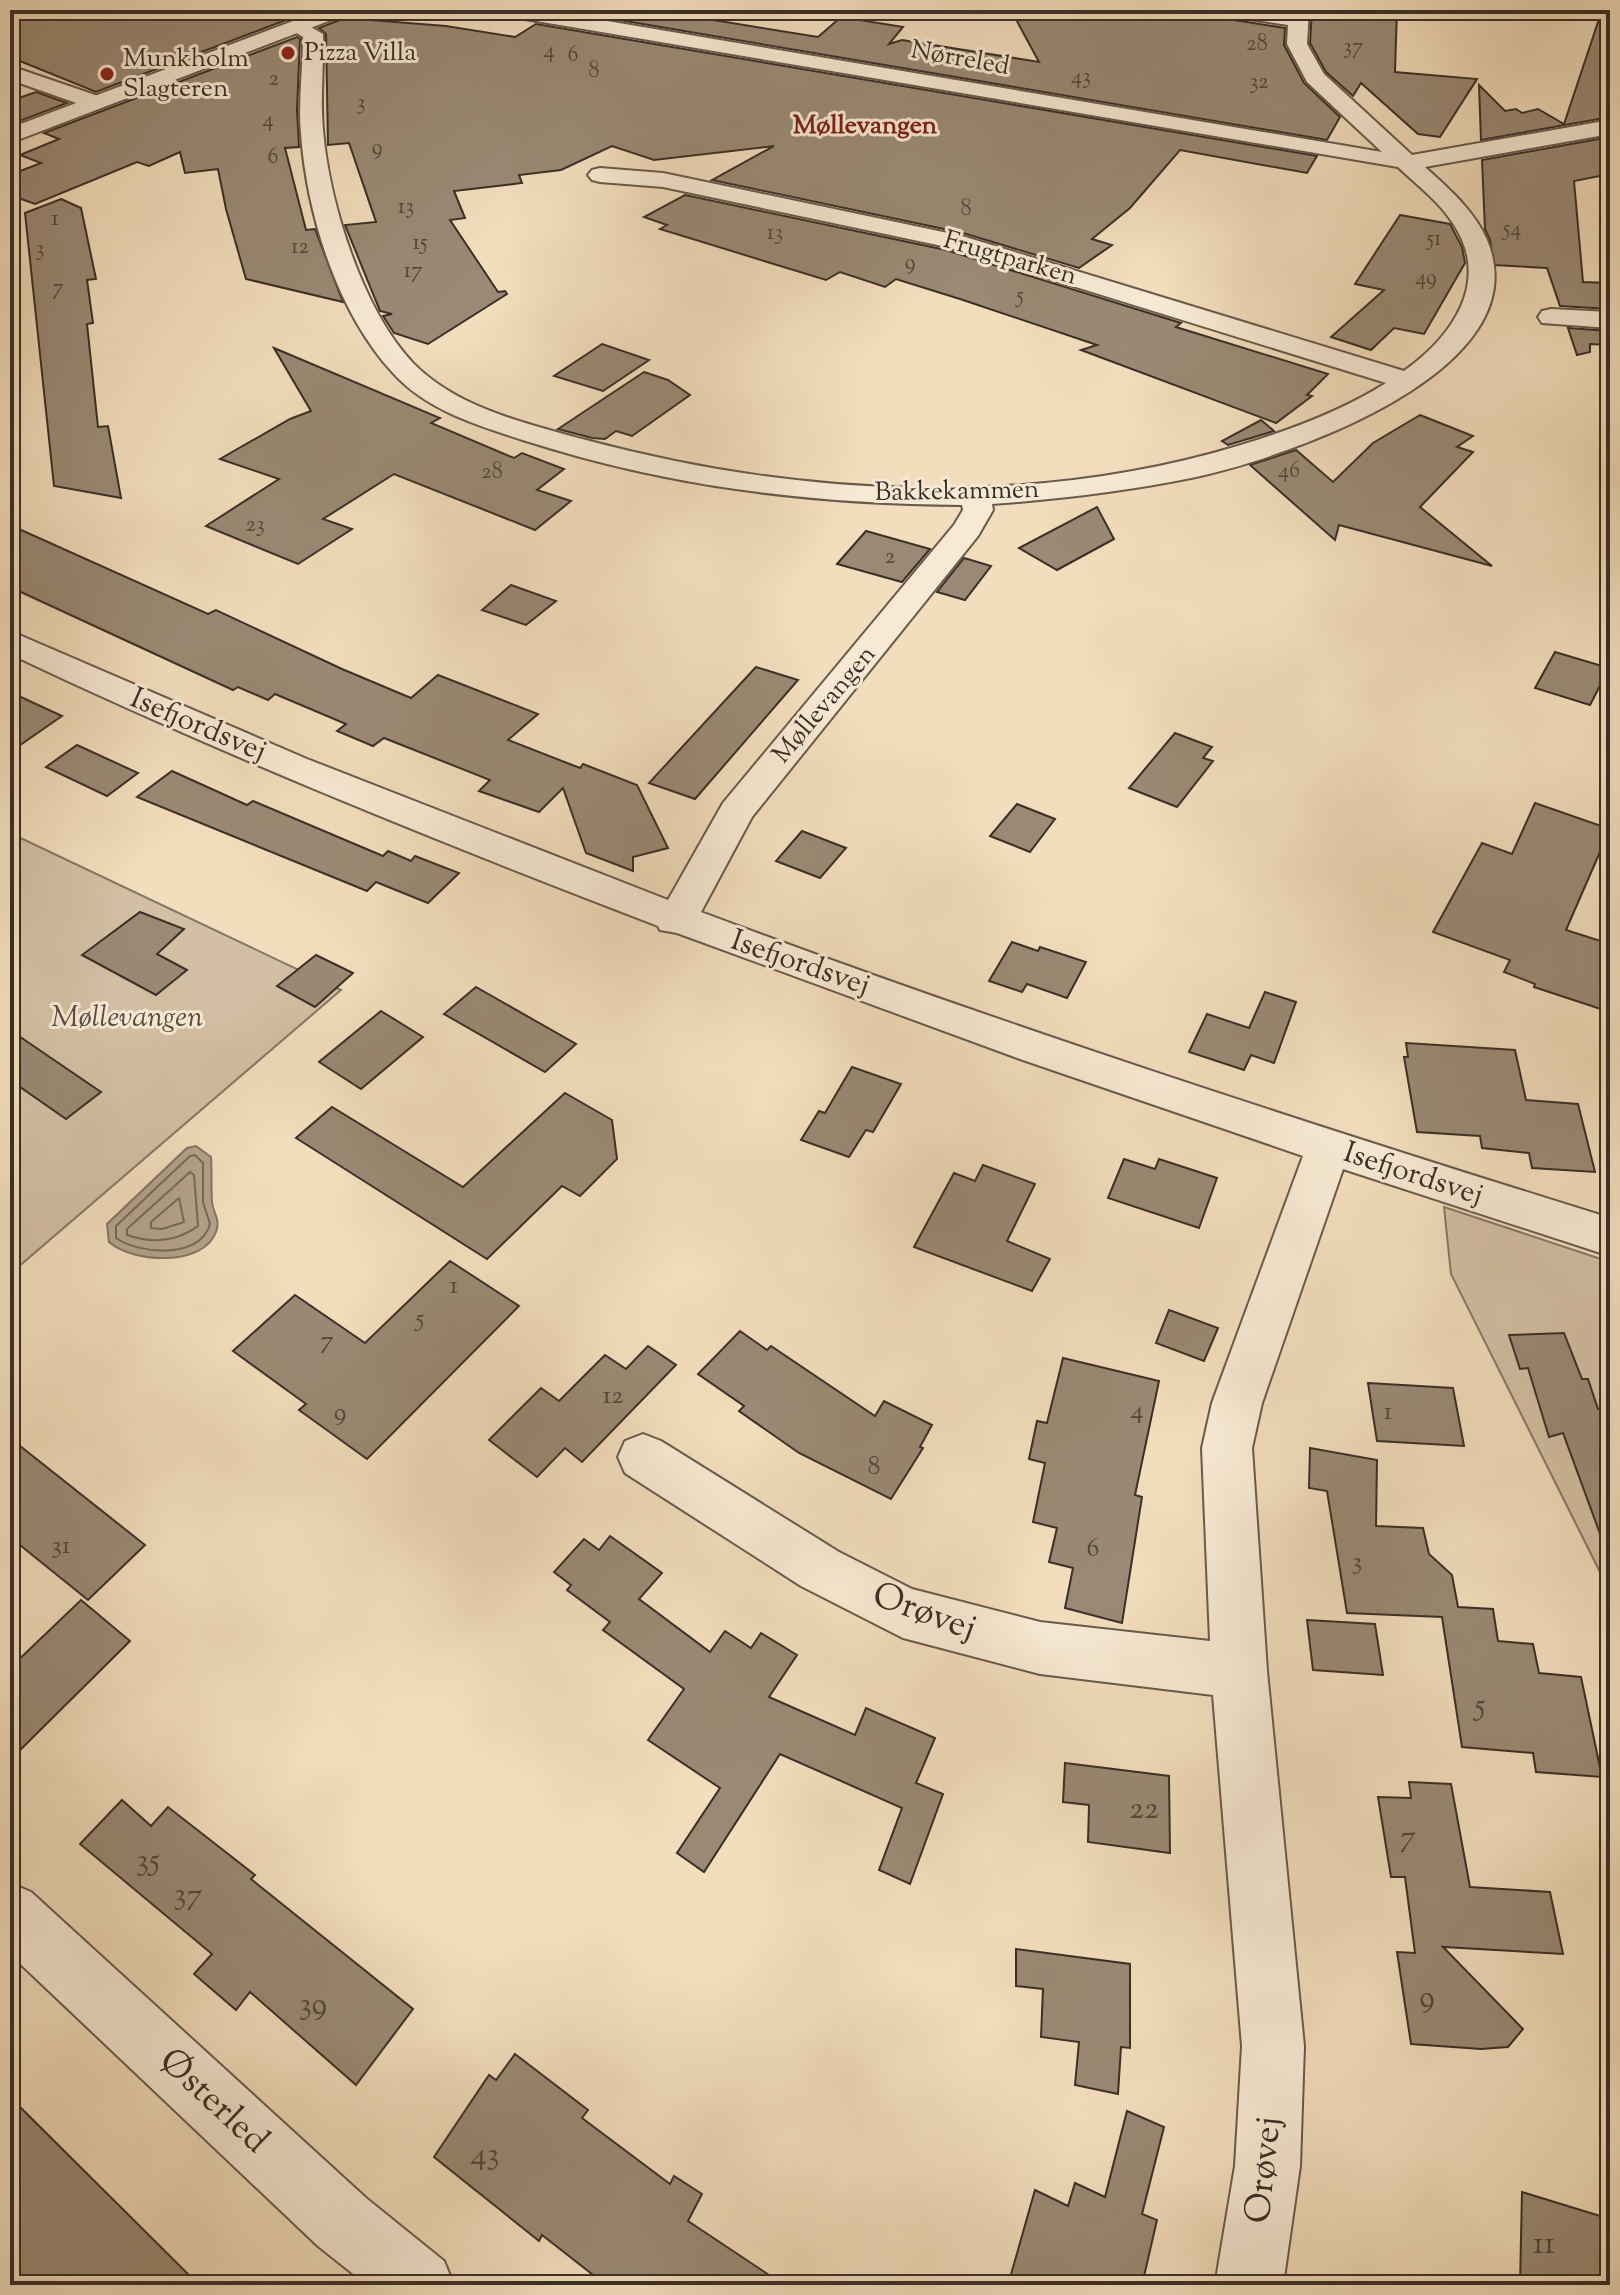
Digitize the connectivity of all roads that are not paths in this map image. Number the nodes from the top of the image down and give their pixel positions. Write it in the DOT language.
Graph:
graph roads {
  1 [pos="507,10"];
  2 [pos="1228,10"];
  3 [pos="1298,15"];
  4 [pos="316,16"];
  5 [pos="19,75"];
  6 [pos="96,103"];
  7 [pos="1610,127"];
  8 [pos="10,136"];
  9 [pos="1405,161"];
  10 [pos="600,175"];
  11 [pos="1551,317"];
  12 [pos="1610,320"];
  13 [pos="1410,382"];
  14 [pos="975,496"];
  15 [pos="10,641"];
  16 [pos="674,920"];
  17 [pos="1328,1148"];
  18 [pos="1610,1237"];
  19 [pos="643,1457"];
  20 [pos="1239,1671"];
  21 [pos="10,1913"];
  22 [pos="420,2285"];
  23 [pos="1249,2285"];
  1 -- 9 [label="street, Nørreled"];
  2 -- 3 [label="street"];
  3 -- 9 [label="street, Bakkekammen"];
  4 -- 6 [label="street"];
  4 -- 14 [label="street, Bakkekammen"];
  5 -- 6 [label="street"];
  6 -- 8 [label="street"];
  7 -- 9 [label="street"];
  9 -- 13 [label="street, Bakkekammen"];
  10 -- 13 [label="street, Frugtparken"];
  11 -- 12 [label="street"];
  13 -- 14 [label="street, Bakkekammen"];
  14 -- 16 [label="street, Møllevangen"];
  15 -- 16 [label="street, Isefjordsvej"];
  16 -- 17 [label="street, Isefjordsvej"];
  17 -- 18 [label="street, Isefjordsvej"];
  17 -- 20 [label="street, Orøvej"];
  19 -- 20 [label="street, Orøvej"];
  20 -- 23 [label="street, Orøvej"];
  21 -- 22 [label="street, Østerled"];
}
